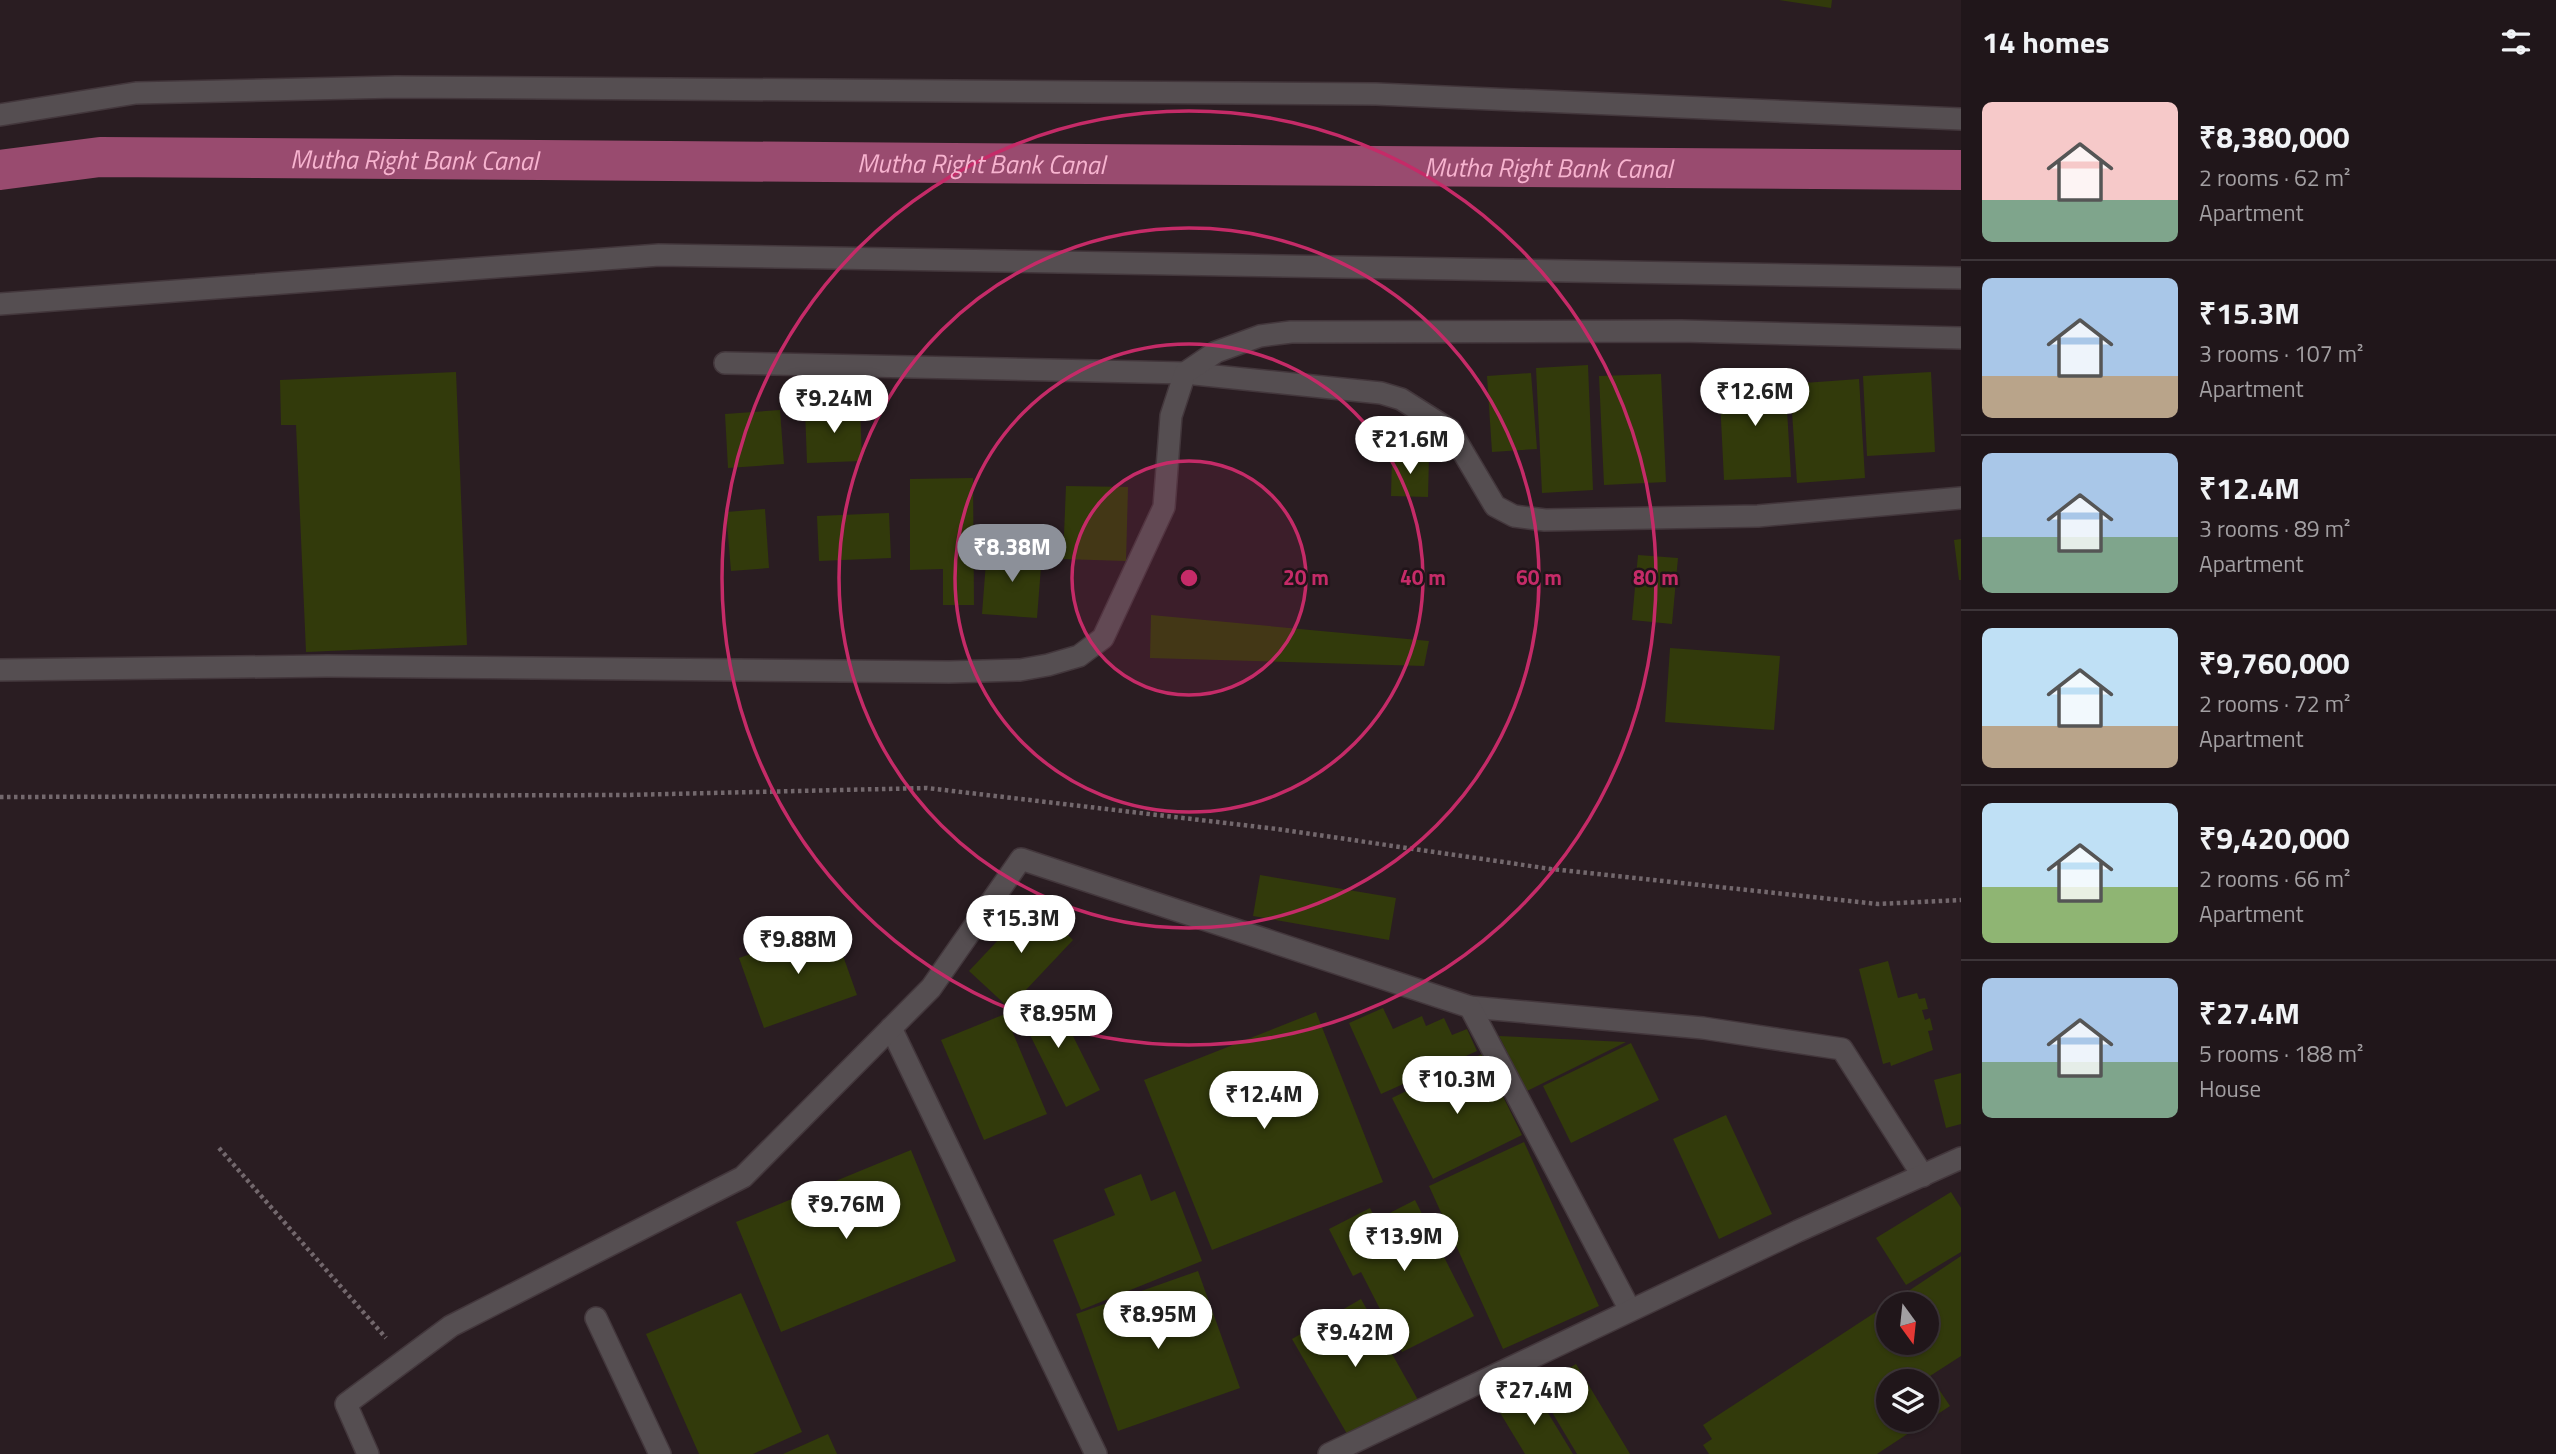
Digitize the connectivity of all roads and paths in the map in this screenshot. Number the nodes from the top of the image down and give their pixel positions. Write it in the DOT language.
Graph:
graph roads {
  1 [pos="0,115"];
  2 [pos="1961,120"];
  3 [pos="1961,278"];
  4 [pos="0,304"];
  5 [pos="1961,338"];
  6 [pos="725,363"];
  7 [pos="1185,373"];
  8 [pos="1961,498"];
  9 [pos="0,670"];
  10 [pos="0,797"];
  11 [pos="1961,900"];
  12 [pos="1470,1007"];
  13 [pos="891,1028"];
  14 [pos="219,1148"];
  15 [pos="1961,1158"];
  16 [pos="1923,1176"];
  17 [pos="1630,1310"];
  18 [pos="596,1318"];
  19 [pos="405,1360"];
  20 [pos="368,1454"];
  21 [pos="660,1454"];
  22 [pos="1096,1454"];
  23 [pos="1329,1454"];
  1 -- 2 [label="street"];
  3 -- 4 [label="street"];
  5 -- 7 [label="street"];
  6 -- 7 [label="street"];
  7 -- 8 [label="street"];
  7 -- 9 [label="street"];
  10 -- 11 [label="path"];
  12 -- 13 [label="street"];
  12 -- 16 [label="street"];
  12 -- 17 [label="street"];
  13 -- 19 [label="street"];
  13 -- 22 [label="street"];
  14 -- 19 [label="path"];
  15 -- 16 [label="street"];
  16 -- 17 [label="street"];
  17 -- 23 [label="street"];
  18 -- 21 [label="street"];
  19 -- 20 [label="street"];
}
